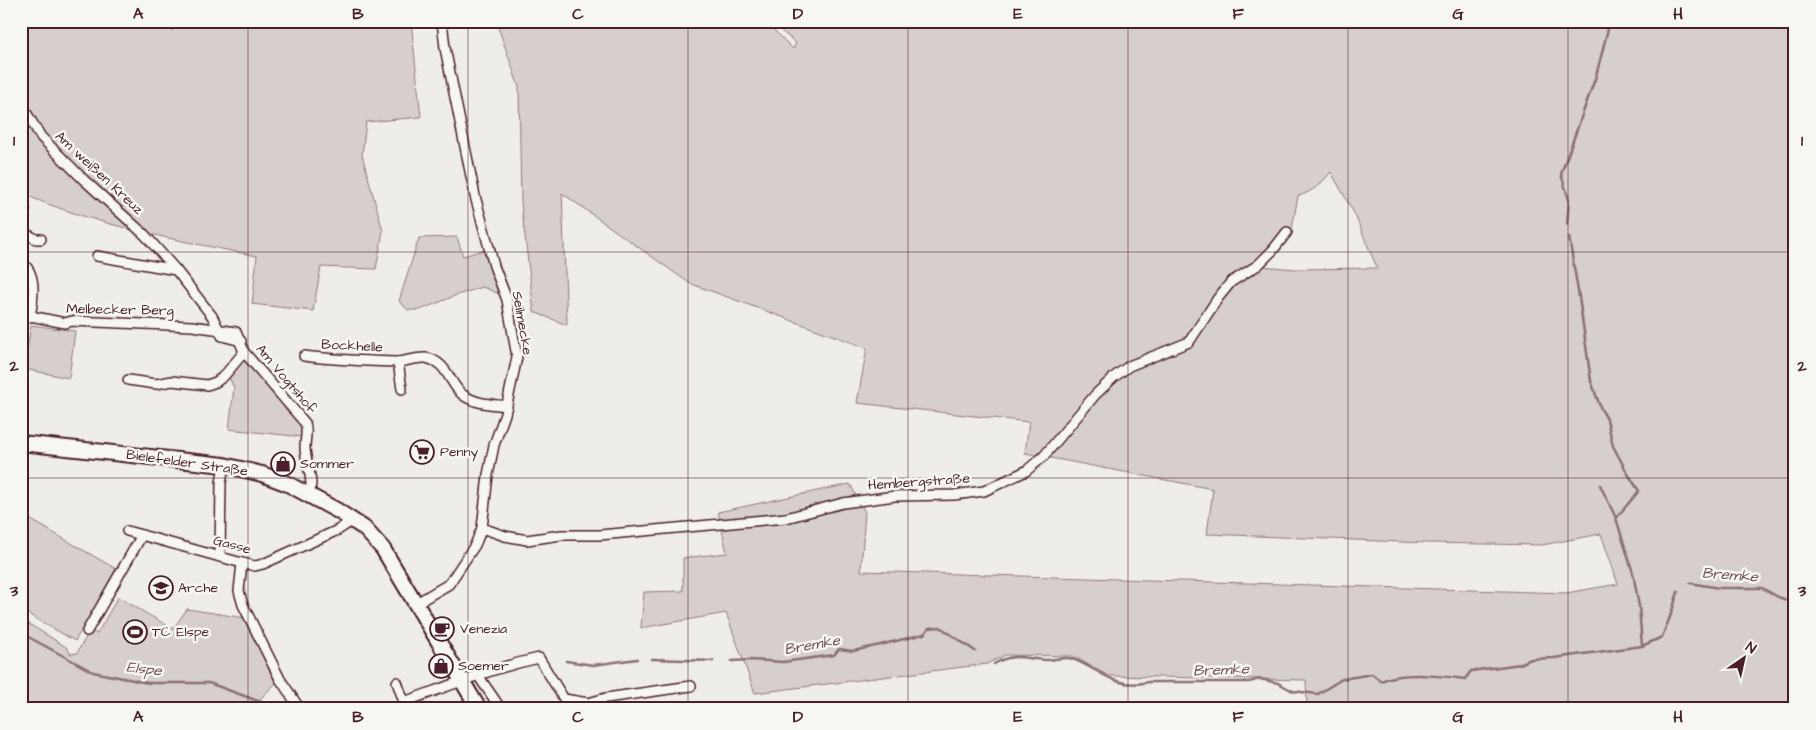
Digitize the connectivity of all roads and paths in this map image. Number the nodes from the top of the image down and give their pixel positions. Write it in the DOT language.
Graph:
graph roads {
  1 [pos="442,21"];
  2 [pos="21,104"];
  3 [pos="21,231"];
  4 [pos="1287,232"];
  5 [pos="40,239"];
  6 [pos="97,256"];
  7 [pos="21,262"];
  8 [pos="176,270"];
  9 [pos="26,316"];
  10 [pos="218,330"];
  11 [pos="244,352"];
  12 [pos="304,356"];
  13 [pos="398,362"];
  14 [pos="128,380"];
  15 [pos="402,389"];
  16 [pos="507,406"];
  17 [pos="21,443"];
  18 [pos="224,465"];
  19 [pos="309,495"];
  20 [pos="351,519"];
  21 [pos="482,528"];
  22 [pos="126,531"];
  23 [pos="142,535"];
  24 [pos="220,557"];
  25 [pos="242,563"];
  26 [pos="415,604"];
  27 [pos="87,631"];
  28 [pos="477,674"];
  29 [pos="462,680"];
  30 [pos="397,682"];
  31 [pos="691,686"];
  32 [pos="300,709"];
  33 [pos="479,709"];
  34 [pos="501,709"];
  1 -- 16 [label="street, Seilmecke"];
  2 -- 8 [label="street, Am weißen Kreuz"];
  3 -- 5 [label="street"];
  4 -- 21 [label="street, Hembergstraße"];
  6 -- 8 [label="street"];
  7 -- 9 [label="street"];
  8 -- 10 [label="street"];
  9 -- 10 [label="street, Melbecker Berg"];
  10 -- 11 [label="street, Am Vogtshof"];
  11 -- 14 [label="street"];
  11 -- 19 [label="street, Am Vogtshof"];
  12 -- 13 [label="street, Bockhelle"];
  13 -- 15 [label="street, Bockhelle"];
  13 -- 16 [label="street, Bockhelle"];
  16 -- 21 [label="street, Seilmecke"];
  17 -- 18 [label="main road, Bielefelder Straße"];
  18 -- 19 [label="main road, Bielefelder Straße"];
  18 -- 24 [label="street"];
  19 -- 20 [label="main road, Bielefelder Straße"];
  20 -- 25 [label="street, Gasse"];
  20 -- 26 [label="main road, Bielefelder Straße"];
  21 -- 26 [label="street, Seilmecke"];
  22 -- 23 [label="street, Gasse"];
  23 -- 24 [label="street, Gasse"];
  23 -- 27 [label="street"];
  24 -- 25 [label="street, Gasse"];
  25 -- 32 [label="street"];
  26 -- 29 [label="main road, Bielefelder Straße"];
  28 -- 29 [label="street"];
  28 -- 31 [label="street"];
  28 -- 34 [label="street"];
  29 -- 30 [label="street"];
  29 -- 33 [label="main road, Bielefelder Straße"];
}
